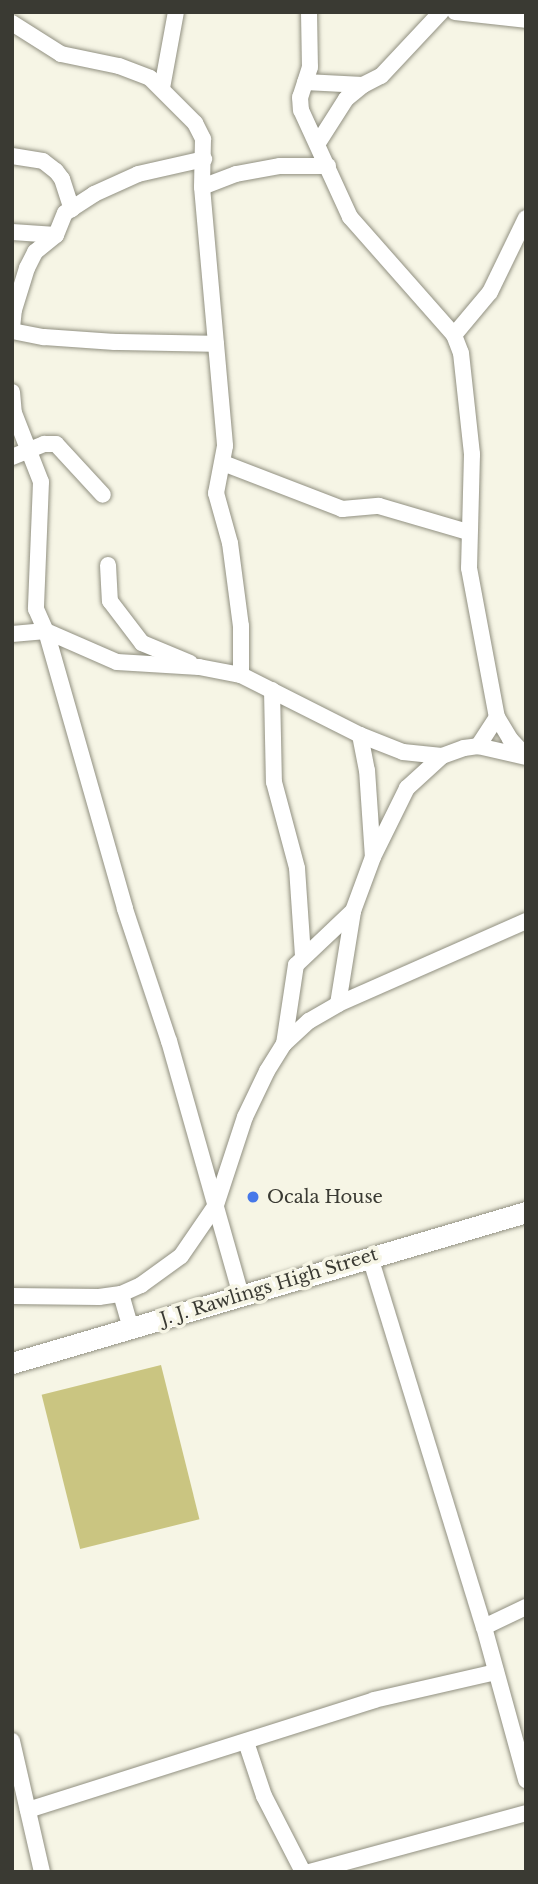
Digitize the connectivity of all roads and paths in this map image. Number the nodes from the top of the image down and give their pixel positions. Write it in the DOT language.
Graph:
graph roads {
  1 [pos="176,12"];
  2 [pos="309,12"];
  3 [pos="440,12"];
  4 [pos="455,12"];
  5 [pos="526,20"];
  6 [pos="12,23"];
  7 [pos="305,82"];
  8 [pos="363,85"];
  9 [pos="162,88"];
  10 [pos="318,143"];
  11 [pos="12,156"];
  12 [pos="204,159"];
  13 [pos="328,166"];
  14 [pos="202,187"];
  15 [pos="72,209"];
  16 [pos="526,218"];
  17 [pos="12,232"];
  18 [pos="56,235"];
  19 [pos="12,329"];
  20 [pos="454,335"];
  21 [pos="216,344"];
  22 [pos="12,392"];
  23 [pos="28,451"];
  24 [pos="12,457"];
  25 [pos="223,463"];
  26 [pos="103,495"];
  27 [pos="468,532"];
  28 [pos="108,565"];
  29 [pos="46,631"];
  30 [pos="12,634"];
  31 [pos="142,643"];
  32 [pos="140,666"];
  33 [pos="199,667"];
  34 [pos="241,675"];
  35 [pos="272,690"];
  36 [pos="497,718"];
  37 [pos="360,735"];
  38 [pos="478,746"];
  39 [pos="442,756"];
  40 [pos="526,756"];
  41 [pos="373,857"];
  42 [pos="353,911"];
  43 [pos="526,921"];
  44 [pos="303,955"];
  45 [pos="338,1004"];
  46 [pos="285,1044"];
  47 [pos="216,1205"];
  48 [pos="526,1212"];
  49 [pos="370,1257"];
  50 [pos="121,1294"];
  51 [pos="12,1296"];
  52 [pos="241,1296"];
  53 [pos="131,1328"];
  54 [pos="12,1363"];
  55 [pos="526,1607"];
  56 [pos="484,1627"];
  57 [pos="496,1672"];
  58 [pos="12,1741"];
  59 [pos="246,1742"];
  60 [pos="526,1780"];
  61 [pos="28,1810"];
  62 [pos="526,1813"];
  63 [pos="42,1872"];
  64 [pos="303,1872"];
  65 [pos="309,1872"];
  1 -- 9 [label="street"];
  2 -- 7 [label="street"];
  3 -- 8 [label="street"];
  4 -- 5 [label="street"];
  6 -- 9 [label="street"];
  7 -- 8 [label="street"];
  7 -- 10 [label="street"];
  8 -- 10 [label="street"];
  9 -- 12 [label="street"];
  10 -- 13 [label="street"];
  11 -- 15 [label="street"];
  12 -- 14 [label="street"];
  12 -- 15 [label="street"];
  13 -- 14 [label="street"];
  13 -- 20 [label="street"];
  14 -- 21 [label="street"];
  15 -- 18 [label="street"];
  16 -- 20 [label="street"];
  17 -- 18 [label="street"];
  18 -- 19 [label="street"];
  19 -- 21 [label="street"];
  20 -- 27 [label="street"];
  21 -- 25 [label="street"];
  22 -- 23 [label="street"];
  23 -- 24 [label="street"];
  23 -- 26 [label="street"];
  23 -- 29 [label="street"];
  25 -- 27 [label="street"];
  25 -- 34 [label="street"];
  27 -- 36 [label="street"];
  28 -- 31 [label="street"];
  29 -- 30 [label="street"];
  29 -- 32 [label="street"];
  29 -- 47 [label="street"];
  31 -- 32 [label="street"];
  31 -- 33 [label="street"];
  32 -- 33 [label="street"];
  33 -- 34 [label="street"];
  34 -- 35 [label="street"];
  35 -- 37 [label="street"];
  35 -- 44 [label="street"];
  36 -- 38 [label="street"];
  36 -- 40 [label="street"];
  37 -- 39 [label="street"];
  37 -- 41 [label="street"];
  38 -- 39 [label="street"];
  38 -- 40 [label="street"];
  39 -- 41 [label="street"];
  41 -- 42 [label="street"];
  42 -- 44 [label="street"];
  42 -- 45 [label="street"];
  43 -- 45 [label="street"];
  44 -- 46 [label="street"];
  45 -- 46 [label="street"];
  46 -- 47 [label="street"];
  47 -- 50 [label="street"];
  47 -- 52 [label="street"];
  48 -- 49 [label="main road, J. J. Rawlings High Street"];
  49 -- 52 [label="main road, J. J. Rawlings High Street"];
  49 -- 56 [label="street"];
  50 -- 51 [label="street"];
  50 -- 53 [label="street"];
  52 -- 53 [label="main road, J. J. Rawlings High Street"];
  53 -- 54 [label="main road, J. J. Rawlings High Street"];
  55 -- 56 [label="street"];
  56 -- 57 [label="street"];
  57 -- 59 [label="street"];
  57 -- 60 [label="street"];
  58 -- 61 [label="street"];
  59 -- 61 [label="street"];
  59 -- 64 [label="street"];
  61 -- 63 [label="street"];
  62 -- 65 [label="street"];
}
